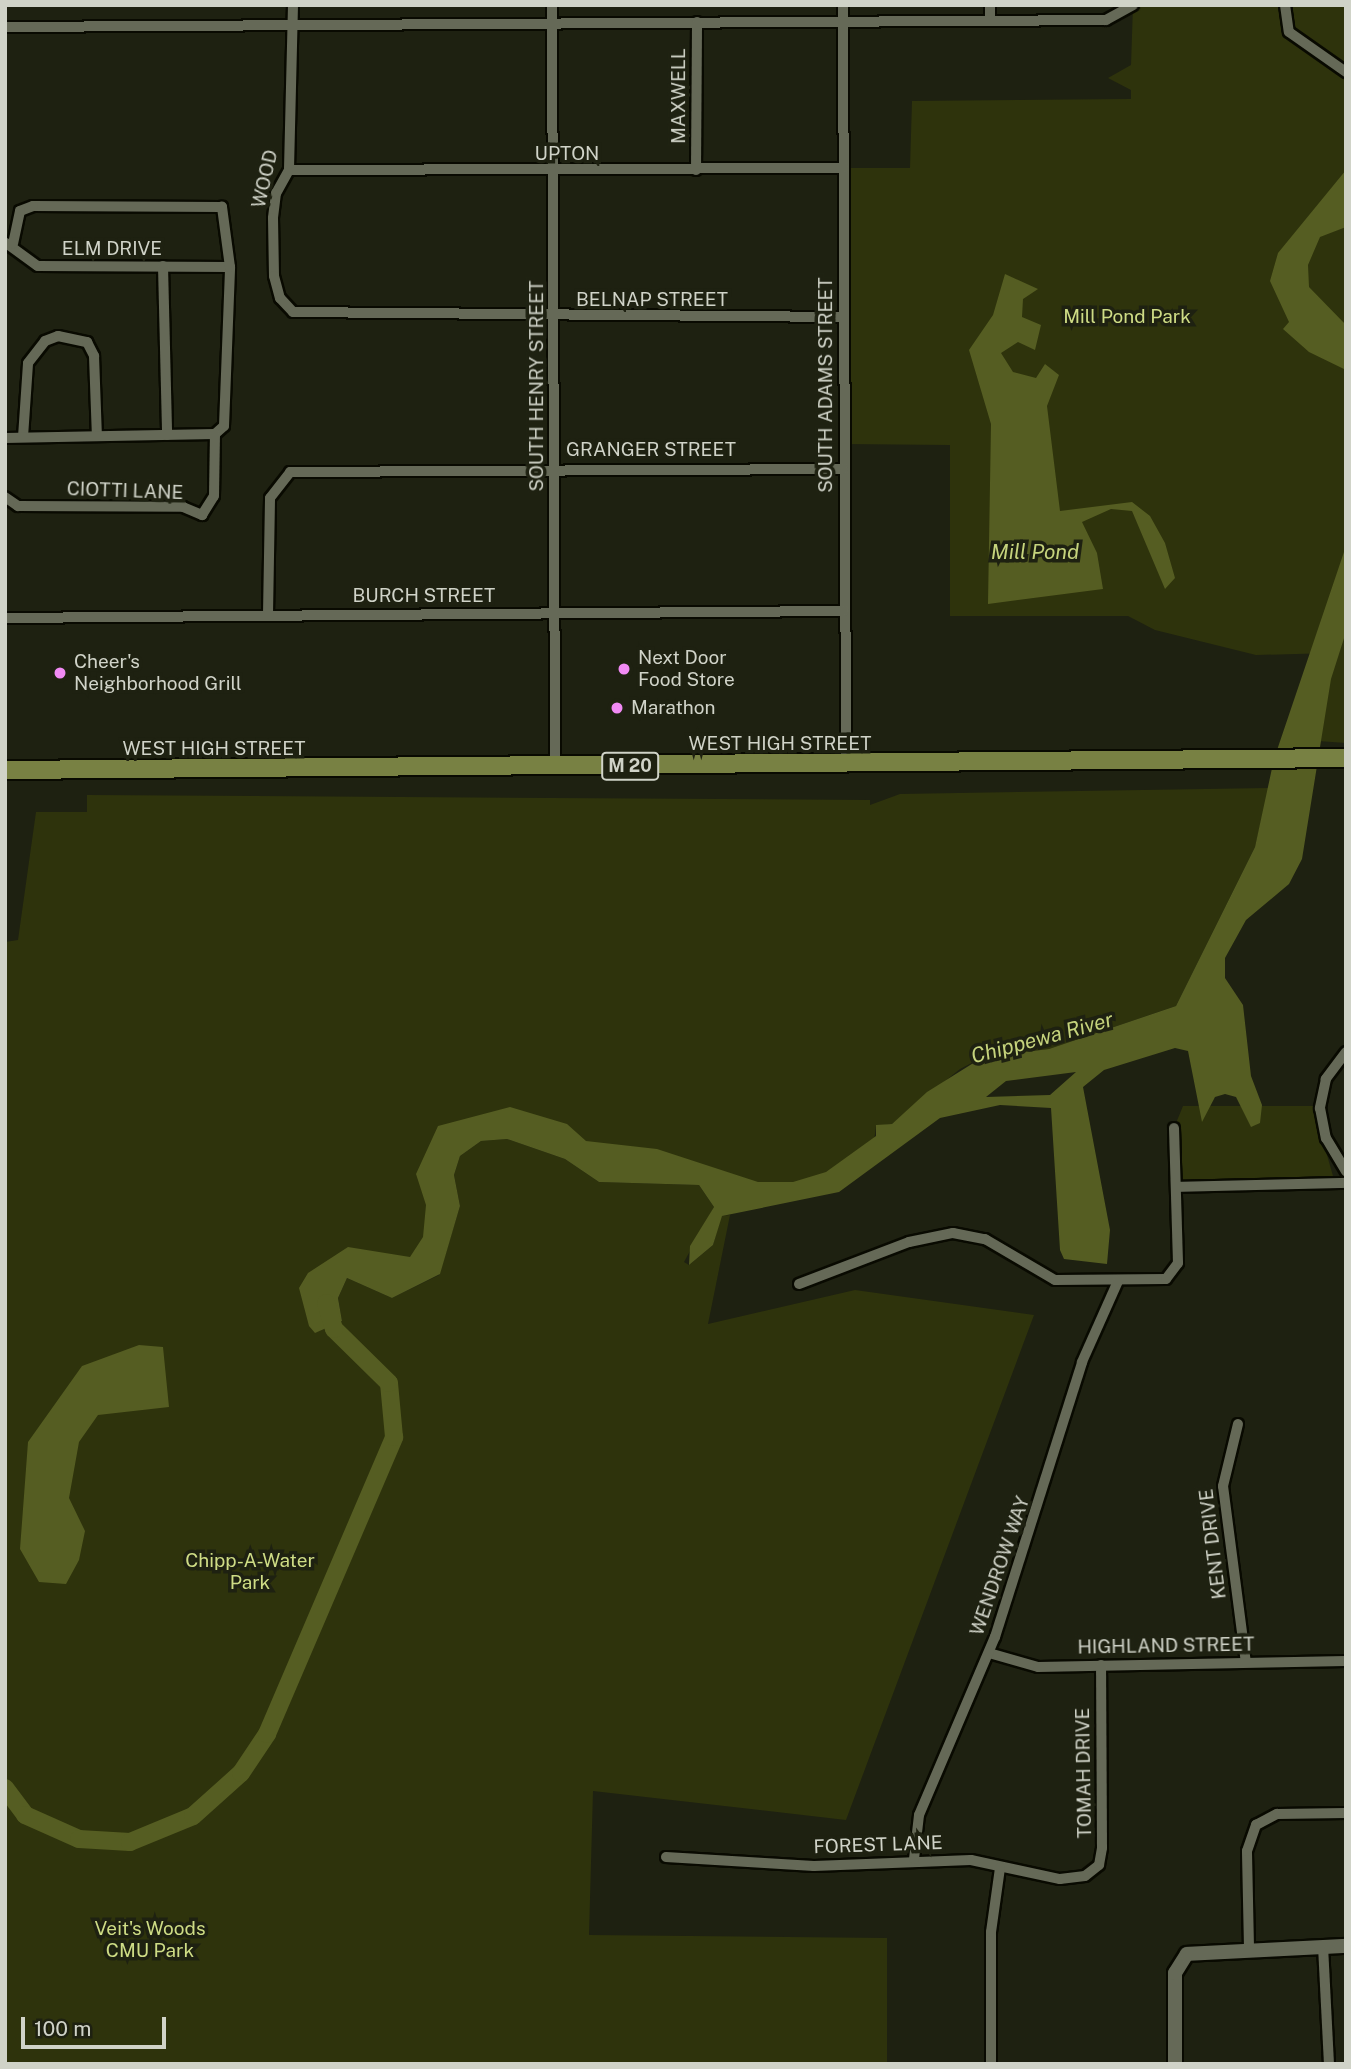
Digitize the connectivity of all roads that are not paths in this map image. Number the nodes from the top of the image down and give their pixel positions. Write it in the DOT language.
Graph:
graph roads {
  1 [pos="293,5"];
  2 [pos="552,5"];
  3 [pos="843,5"];
  4 [pos="990,5"];
  5 [pos="1133,5"];
  6 [pos="1285,5"];
  7 [pos="990,20"];
  8 [pos="697,22"];
  9 [pos="843,23"];
  10 [pos="552,24"];
  11 [pos="294,25"];
  12 [pos="5,27"];
  13 [pos="1346,72"];
  14 [pos="844,168"];
  15 [pos="289,170"];
  16 [pos="696,170"];
  17 [pos="553,171"];
  18 [pos="9,243"];
  19 [pos="163,266"];
  20 [pos="230,267"];
  21 [pos="293,312"];
  22 [pos="844,317"];
  23 [pos="555,318"];
  24 [pos="215,434"];
  25 [pos="167,435"];
  26 [pos="97,436"];
  27 [pos="23,437"];
  28 [pos="5,438"];
  29 [pos="555,467"];
  30 [pos="843,469"];
  31 [pos="5,497"];
  32 [pos="844,611"];
  33 [pos="558,613"];
  34 [pos="268,614"];
  35 [pos="5,618"];
  36 [pos="1343,758"];
  37 [pos="846,765"];
  38 [pos="555,767"];
  39 [pos="5,769"];
  40 [pos="1346,1052"];
  41 [pos="1174,1128"];
  42 [pos="1346,1171"];
  43 [pos="1346,1183"];
  44 [pos="1177,1187"];
  45 [pos="1118,1281"];
  46 [pos="799,1284"];
  47 [pos="1238,1424"];
  48 [pos="989,1653"];
  49 [pos="1346,1661"];
  50 [pos="1246,1662"];
  51 [pos="1101,1665"];
  52 [pos="1346,1813"];
  53 [pos="666,1857"];
  54 [pos="914,1859"];
  55 [pos="1000,1868"];
  56 [pos="1088,1874"];
  57 [pos="1346,1946"];
  58 [pos="1323,1947"];
  59 [pos="1249,1948"];
  60 [pos="991,2064"];
  61 [pos="1175,2064"];
  62 [pos="1329,2064"];
  1 -- 11 [label="street, WOOD"];
  2 -- 10 [label="street, SOUTH HENRY STREET"];
  3 -- 9 [label="street, SOUTH ADAMS STREET"];
  4 -- 7 [label="street"];
  5 -- 7 [label="street"];
  6 -- 13 [label="street"];
  7 -- 9 [label="street"];
  8 -- 9 [label="street"];
  8 -- 10 [label="street"];
  8 -- 16 [label="street, MAXWELL"];
  9 -- 14 [label="street, SOUTH ADAMS STREET"];
  10 -- 11 [label="street"];
  10 -- 17 [label="street, SOUTH HENRY STREET"];
  11 -- 12 [label="street"];
  11 -- 15 [label="street, WOOD"];
  14 -- 16 [label="street, UPTON"];
  14 -- 22 [label="street, SOUTH ADAMS STREET"];
  15 -- 17 [label="street, UPTON"];
  15 -- 21 [label="street, WOOD"];
  16 -- 17 [label="street, UPTON"];
  17 -- 23 [label="street, SOUTH HENRY STREET"];
  18 -- 19 [label="street, ELM DRIVE"];
  18 -- 20 [label="street"];
  19 -- 20 [label="street, ELM DRIVE"];
  19 -- 25 [label="street"];
  20 -- 24 [label="street"];
  21 -- 23 [label="street, BELNAP STREET"];
  22 -- 23 [label="street, BELNAP STREET"];
  22 -- 30 [label="street, SOUTH ADAMS STREET"];
  23 -- 29 [label="street, SOUTH HENRY STREET"];
  24 -- 25 [label="street"];
  24 -- 31 [label="street, CIOTTI LANE"];
  25 -- 26 [label="street"];
  26 -- 27 [label="street"];
  26 -- 27 [label="street"];
  27 -- 28 [label="street"];
  29 -- 30 [label="street, GRANGER STREET"];
  29 -- 33 [label="street, SOUTH HENRY STREET"];
  29 -- 34 [label="street, GRANGER STREET"];
  30 -- 32 [label="street, SOUTH ADAMS STREET"];
  32 -- 33 [label="street, BURCH STREET"];
  32 -- 37 [label="street, SOUTH ADAMS STREET"];
  33 -- 34 [label="street, BURCH STREET"];
  33 -- 38 [label="street, SOUTH HENRY STREET"];
  34 -- 35 [label="street, BURCH STREET"];
  36 -- 37 [label="main road, WEST HIGH STREET / M 20"];
  37 -- 38 [label="main road, WEST HIGH STREET / M 20"];
  38 -- 39 [label="main road, WEST HIGH STREET / M 20"];
  40 -- 42 [label="street"];
  41 -- 44 [label="street"];
  43 -- 44 [label="street"];
  44 -- 45 [label="street"];
  45 -- 46 [label="street"];
  45 -- 48 [label="street, WENDROW WAY"];
  47 -- 50 [label="street, KENT DRIVE"];
  48 -- 51 [label="street, HIGHLAND STREET"];
  48 -- 54 [label="street, WENDROW WAY"];
  49 -- 50 [label="street, HIGHLAND STREET"];
  50 -- 51 [label="street, HIGHLAND STREET"];
  51 -- 56 [label="street, TOMAH DRIVE"];
  52 -- 59 [label="street"];
  53 -- 54 [label="street, FOREST LANE"];
  54 -- 55 [label="street, FOREST LANE"];
  55 -- 56 [label="street, FOREST LANE"];
  55 -- 60 [label="street"];
  57 -- 58 [label="street"];
  58 -- 59 [label="street"];
  58 -- 62 [label="street"];
  59 -- 61 [label="street"];
}
